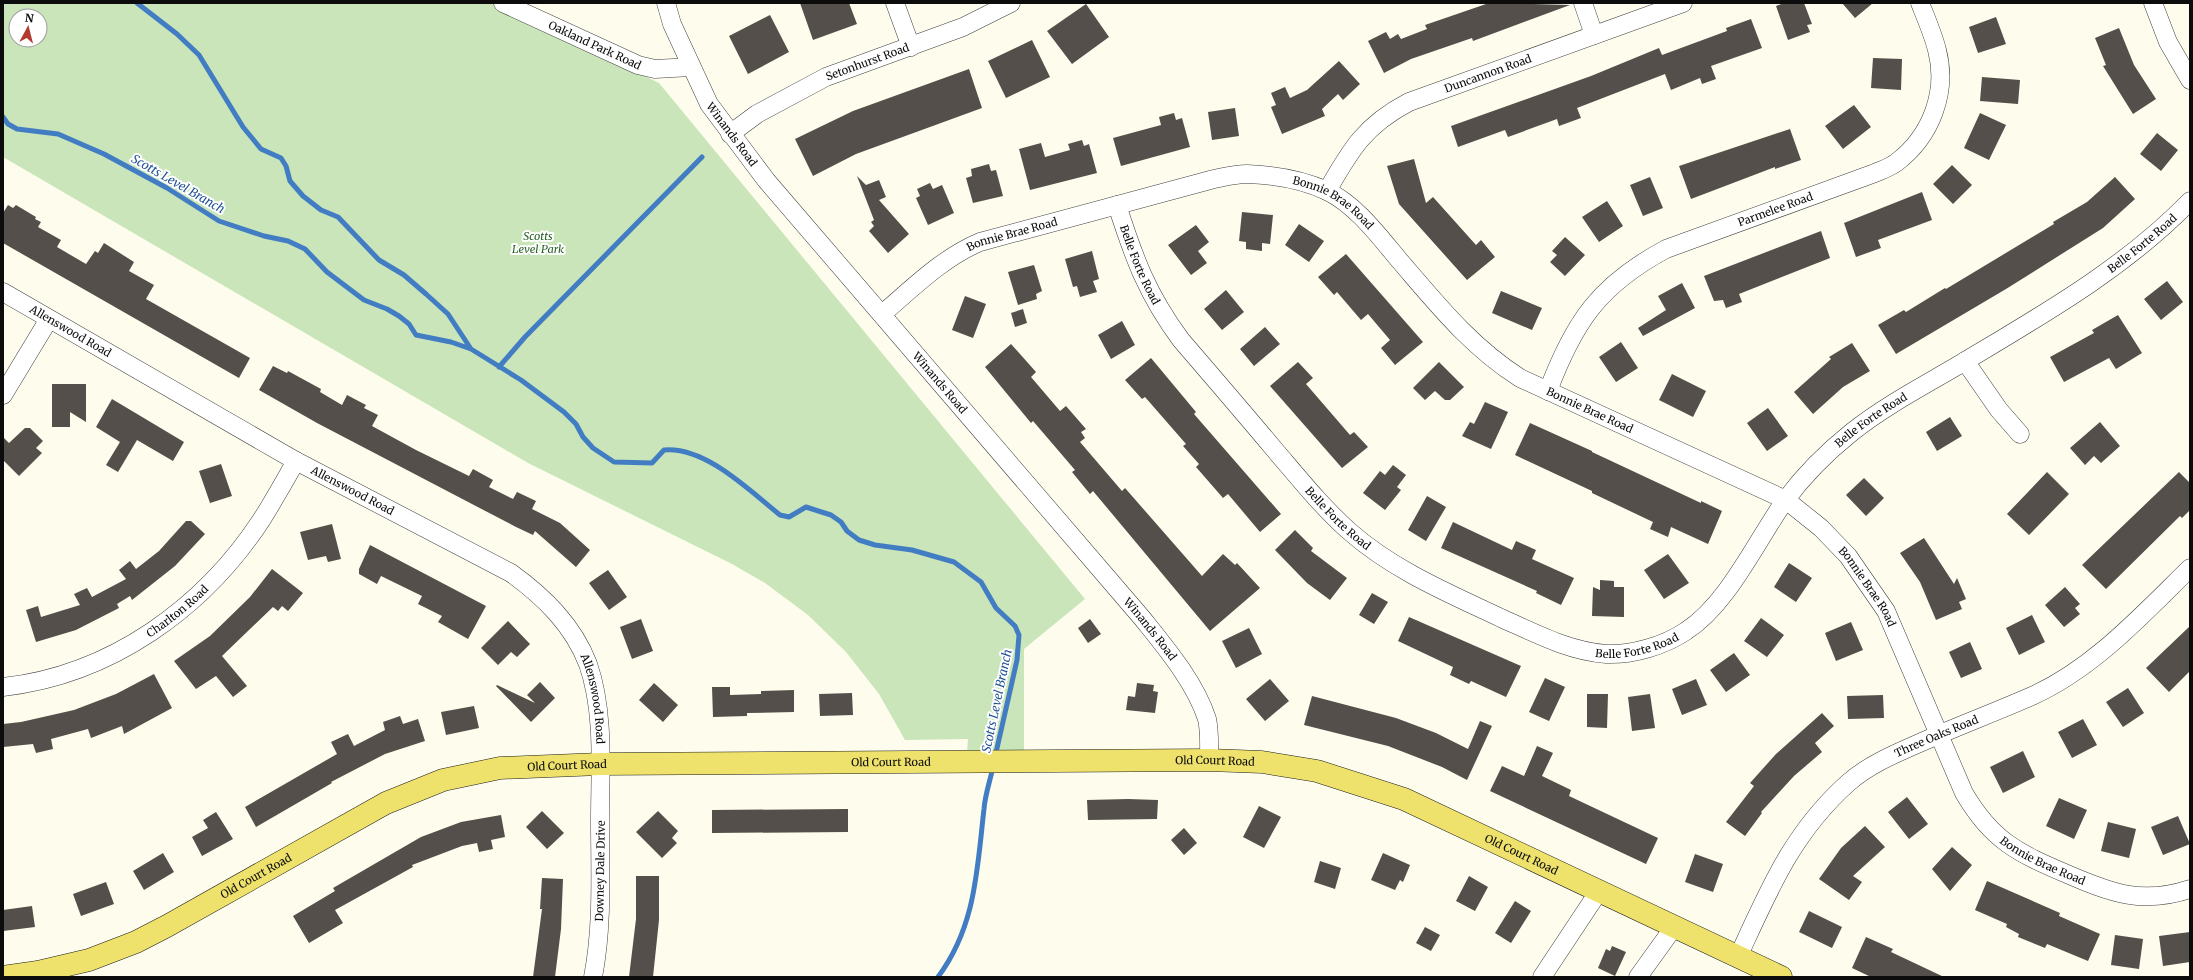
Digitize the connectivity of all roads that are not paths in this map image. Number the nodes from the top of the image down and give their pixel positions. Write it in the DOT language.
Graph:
graph roads {
  1 [pos="503,3"];
  2 [pos="666,3"];
  3 [pos="895,3"];
  4 [pos="1011,3"];
  5 [pos="1583,3"];
  6 [pos="1683,3"];
  7 [pos="1920,3"];
  8 [pos="2153,3"];
  9 [pos="1594,35"];
  10 [pos="911,47"];
  11 [pos="691,67"];
  12 [pos="2190,80"];
  13 [pos="730,134"];
  14 [pos="1327,191"];
  15 [pos="2190,201"];
  16 [pos="1117,205"];
  17 [pos="3,292"];
  18 [pos="882,314"];
  19 [pos="49,319"];
  20 [pos="1965,361"];
  21 [pos="1548,391"];
  22 [pos="3,395"];
  23 [pos="2020,434"];
  24 [pos="296,461"];
  25 [pos="1786,500"];
  26 [pos="2190,568"];
  27 [pos="3,687"];
  28 [pos="1938,734"];
  29 [pos="1209,760"];
  30 [pos="600,764"];
  31 [pos="2190,889"];
  32 [pos="1599,891"];
  33 [pos="1674,927"];
  34 [pos="1738,957"];
  35 [pos="1551,974"];
  36 [pos="3,977"];
  37 [pos="593,977"];
  38 [pos="1638,977"];
  39 [pos="1781,977"];
  1 -- 11 [label="street, Oakland Park Road"];
  2 -- 11 [label="street, Winands Road"];
  3 -- 10 [label="street"];
  4 -- 10 [label="street, Setonhurst Road"];
  5 -- 9 [label="street"];
  6 -- 9 [label="street, Duncannon Road"];
  7 -- 21 [label="street, Parmelee Road"];
  8 -- 12 [label="street"];
  9 -- 14 [label="street, Duncannon Road"];
  10 -- 13 [label="street, Setonhurst Road"];
  11 -- 13 [label="street, Winands Road"];
  13 -- 18 [label="street, Winands Road"];
  14 -- 16 [label="street, Bonnie Brae Road"];
  14 -- 21 [label="street, Bonnie Brae Road"];
  15 -- 20 [label="street, Belle Forte Road"];
  16 -- 18 [label="street, Bonnie Brae Road"];
  16 -- 25 [label="street, Belle Forte Road"];
  17 -- 19 [label="street, Allenswood Road"];
  18 -- 29 [label="street, Winands Road"];
  19 -- 22 [label="street"];
  19 -- 24 [label="street, Allenswood Road"];
  20 -- 23 [label="street"];
  20 -- 25 [label="street, Belle Forte Road"];
  21 -- 25 [label="street, Bonnie Brae Road"];
  24 -- 27 [label="street, Charlton Road"];
  24 -- 30 [label="street, Allenswood Road"];
  25 -- 28 [label="street, Bonnie Brae Road"];
  26 -- 28 [label="street, Three Oaks Road"];
  28 -- 31 [label="street, Bonnie Brae Road"];
  28 -- 34 [label="street, Three Oaks Road"];
  29 -- 30 [label="main road, Old Court Road"];
  29 -- 32 [label="main road, Old Court Road"];
  30 -- 36 [label="main road, Old Court Road"];
  30 -- 37 [label="street, Downey Dale Drive"];
  32 -- 33 [label="main road, Old Court Road"];
  32 -- 35 [label="street"];
  33 -- 34 [label="main road, Old Court Road"];
  33 -- 38 [label="street"];
  34 -- 39 [label="main road, Old Court Road"];
}
